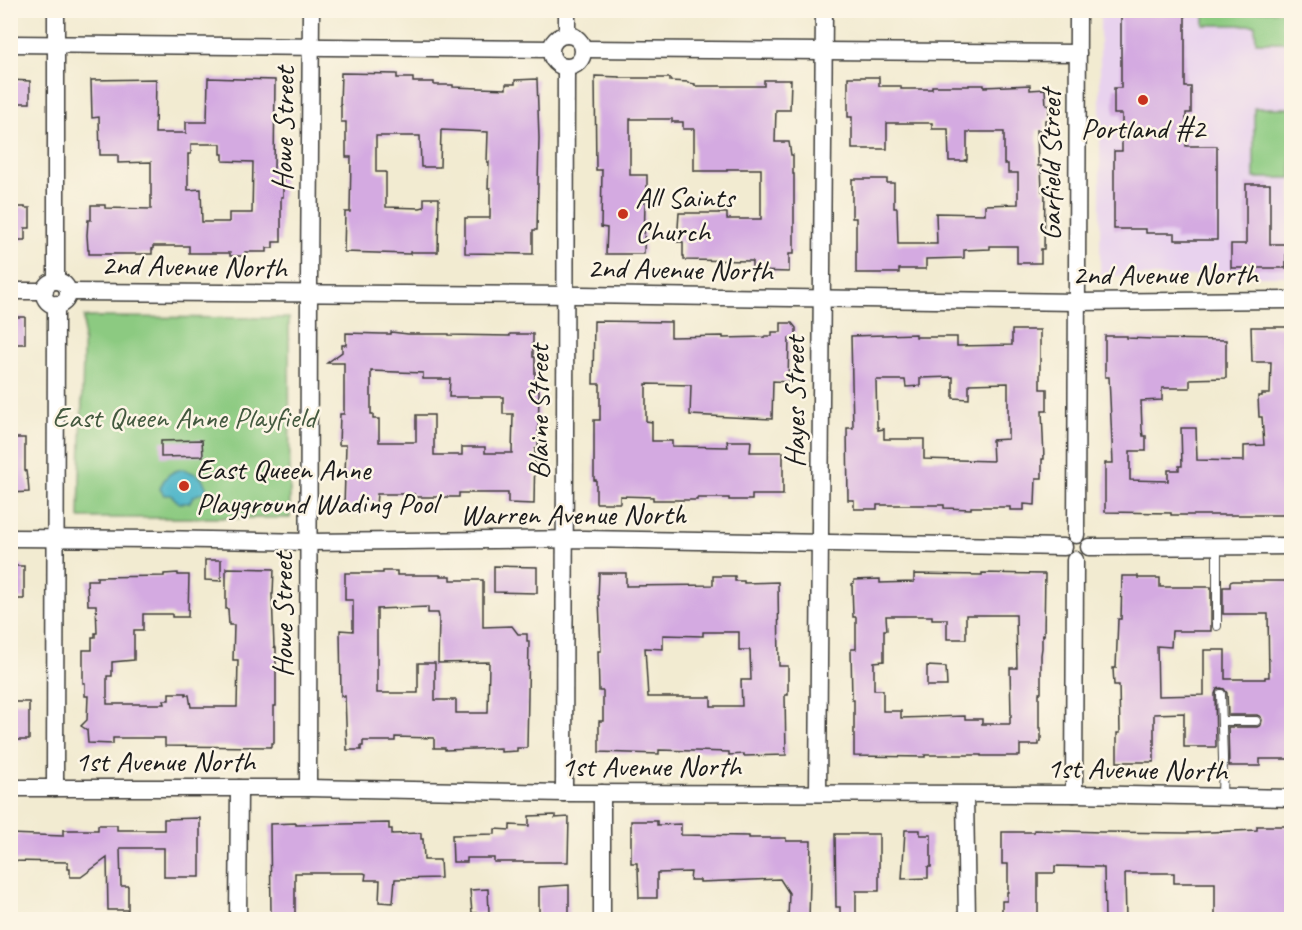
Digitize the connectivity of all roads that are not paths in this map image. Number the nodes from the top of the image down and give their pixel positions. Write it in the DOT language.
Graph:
graph roads {
  1 [pos="56,10"];
  2 [pos="311,10"];
  3 [pos="567,10"];
  4 [pos="824,10"];
  5 [pos="1078,10"];
  6 [pos="567,35"];
  7 [pos="10,44"];
  8 [pos="56,44"];
  9 [pos="311,47"];
  10 [pos="551,49"];
  11 [pos="583,50"];
  12 [pos="824,50"];
  13 [pos="1078,53"];
  14 [pos="566,67"];
  15 [pos="10,291"];
  16 [pos="56,292"];
  17 [pos="309,294"];
  18 [pos="566,295"];
  19 [pos="821,298"];
  20 [pos="1292,300"];
  21 [pos="1076,302"];
  22 [pos="10,538"];
  23 [pos="55,539"];
  24 [pos="564,539"];
  25 [pos="1070,541"];
  26 [pos="309,542"];
  27 [pos="820,543"];
  28 [pos="1217,546"];
  29 [pos="1292,546"];
  30 [pos="1089,547"];
  31 [pos="1075,560"];
  32 [pos="1217,626"];
  33 [pos="1221,694"];
  34 [pos="1222,721"];
  35 [pos="1256,721"];
  36 [pos="10,788"];
  37 [pos="55,788"];
  38 [pos="238,788"];
  39 [pos="308,788"];
  40 [pos="818,793"];
  41 [pos="564,794"];
  42 [pos="602,794"];
  43 [pos="1074,794"];
  44 [pos="965,795"];
  45 [pos="1222,796"];
  46 [pos="1292,798"];
  47 [pos="238,920"];
  48 [pos="602,920"];
  49 [pos="967,920"];
  1 -- 8 [label="street"];
  2 -- 9 [label="street, Howe Street"];
  3 -- 6 [label="street"];
  4 -- 12 [label="street, Hayes Street"];
  5 -- 13 [label="street, Garfield Street"];
  6 -- 10 [label="street"];
  6 -- 11 [label="street"];
  7 -- 8 [label="street"];
  8 -- 9 [label="street"];
  8 -- 16 [label="street"];
  9 -- 10 [label="street"];
  9 -- 17 [label="street, Howe Street"];
  10 -- 14 [label="street"];
  11 -- 12 [label="street"];
  11 -- 14 [label="street"];
  12 -- 13 [label="street"];
  12 -- 19 [label="street, Hayes Street"];
  13 -- 21 [label="street, Garfield Street"];
  14 -- 18 [label="street, Blaine Street"];
  15 -- 16 [label="street, 2nd Avenue North"];
  16 -- 17 [label="street, 2nd Avenue North"];
  16 -- 23 [label="street"];
  17 -- 18 [label="street, 2nd Avenue North"];
  17 -- 26 [label="street, Howe Street"];
  18 -- 19 [label="street, 2nd Avenue North"];
  18 -- 24 [label="street, Blaine Street"];
  19 -- 21 [label="street, 2nd Avenue North"];
  19 -- 27 [label="street, Hayes Street"];
  20 -- 21 [label="street, 2nd Avenue North"];
  21 -- 25 [label="street, Garfield Street"];
  22 -- 23 [label="street, Warren Avenue North"];
  23 -- 26 [label="street, Warren Avenue North"];
  23 -- 37 [label="street"];
  24 -- 26 [label="street, Warren Avenue North"];
  24 -- 27 [label="street, Warren Avenue North"];
  24 -- 41 [label="street, Blaine Street"];
  25 -- 27 [label="street, Warren Avenue North"];
  25 -- 30 [label="street"];
  25 -- 31 [label="street"];
  26 -- 39 [label="street, Howe Street"];
  27 -- 40 [label="street, Hayes Street"];
  28 -- 29 [label="street"];
  28 -- 30 [label="street"];
  28 -- 32 [label="lane"];
  30 -- 31 [label="street"];
  31 -- 43 [label="street"];
  33 -- 34 [label="lane"];
  34 -- 35 [label="lane"];
  34 -- 45 [label="lane"];
  36 -- 37 [label="street, 1st Avenue North"];
  37 -- 38 [label="street, 1st Avenue North"];
  38 -- 39 [label="street, 1st Avenue North"];
  38 -- 47 [label="street"];
  39 -- 41 [label="street, 1st Avenue North"];
  40 -- 42 [label="street, 1st Avenue North"];
  40 -- 44 [label="street, 1st Avenue North"];
  41 -- 42 [label="street, 1st Avenue North"];
  42 -- 48 [label="street"];
  43 -- 44 [label="street, 1st Avenue North"];
  43 -- 45 [label="street, 1st Avenue North"];
  44 -- 49 [label="street"];
  45 -- 46 [label="street, 1st Avenue North"];
}
